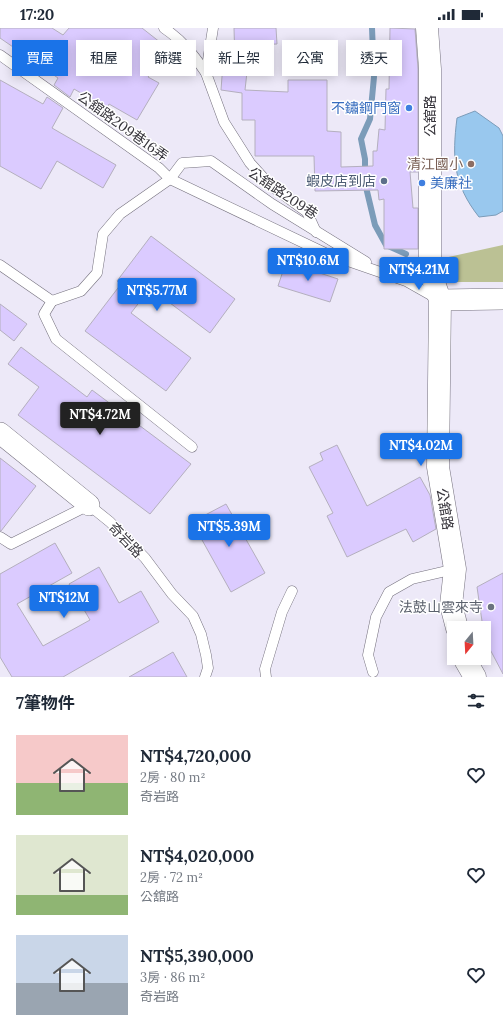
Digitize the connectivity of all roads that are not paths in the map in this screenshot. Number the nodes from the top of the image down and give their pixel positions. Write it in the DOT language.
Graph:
graph roads {
  1 [pos="164,28"];
  2 [pos="213,28"];
  3 [pos="427,28"];
  4 [pos="211,40"];
  5 [pos="0,55"];
  6 [pos="204,70"];
  7 [pos="207,76"];
  8 [pos="170,179"];
  9 [pos="316,232"];
  10 [pos="0,265"];
  11 [pos="382,272"];
  12 [pos="503,299"];
  13 [pos="440,300"];
  14 [pos="52,301"];
  15 [pos="0,434"];
  16 [pos="192,447"];
  17 [pos="89,505"];
  18 [pos="0,537"];
  19 [pos="454,569"];
  20 [pos="292,591"];
  21 [pos="455,621"];
  22 [pos="468,665"];
  23 [pos="373,672"];
  24 [pos="205,677"];
  25 [pos="266,677"];
  26 [pos="475,677"];
  1 -- 6 [label="lane"];
  2 -- 4 [label="lane"];
  3 -- 13 [label="street, 公舘路"];
  5 -- 8 [label="lane, 公舘路209巷16弄"];
  7 -- 9 [label="lane"];
  8 -- 9 [label="lane, 公舘路209巷"];
  8 -- 11 [label="lane, 公舘路209巷"];
  8 -- 14 [label="lane, 公舘路209巷"];
  9 -- 11 [label="lane, 公舘路209巷"];
  10 -- 14 [label="lane"];
  11 -- 13 [label="lane, 公舘路209巷"];
  12 -- 13 [label="street"];
  13 -- 19 [label="street, 公舘路"];
  14 -- 16 [label="lane"];
  15 -- 17 [label="street, 奇岩路"];
  17 -- 18 [label="lane"];
  17 -- 24 [label="lane, 奇岩路"];
  19 -- 21 [label="street, 公舘路"];
  19 -- 23 [label="lane"];
  20 -- 25 [label="lane"];
  22 -- 26 [label="street"];
}
